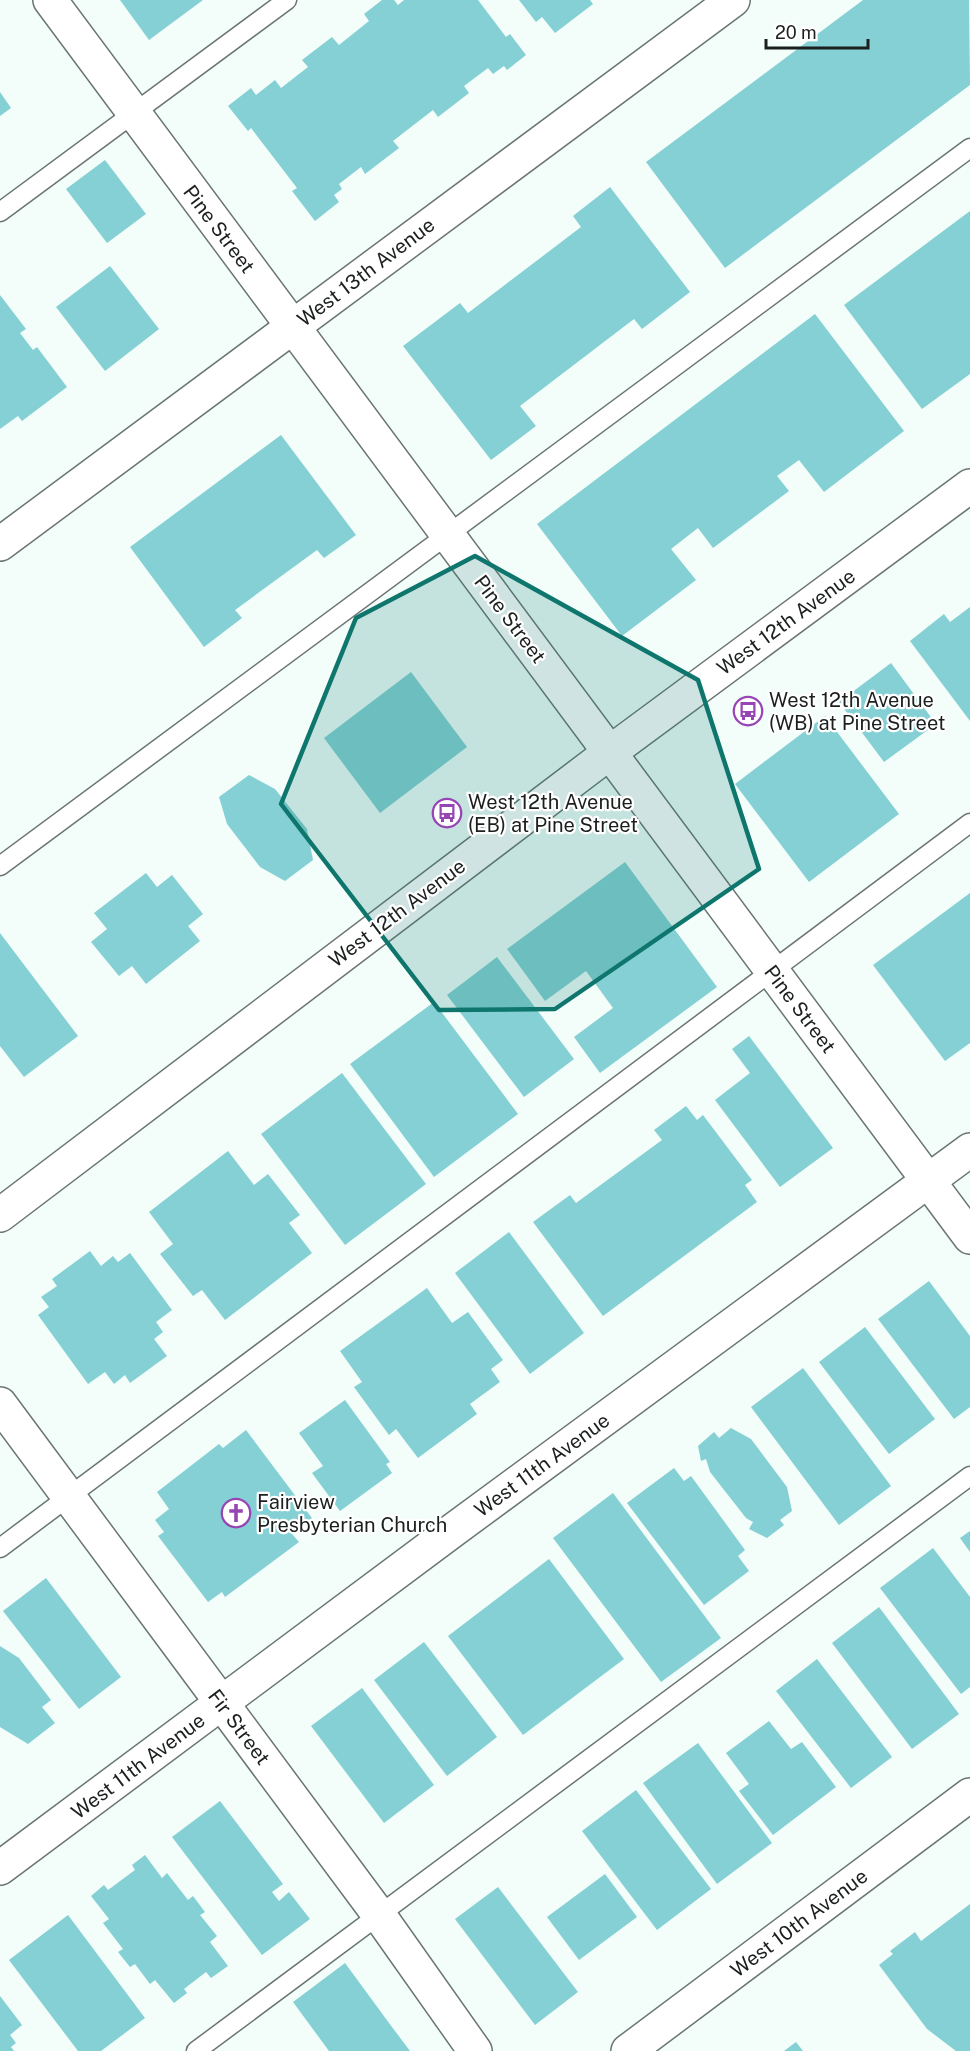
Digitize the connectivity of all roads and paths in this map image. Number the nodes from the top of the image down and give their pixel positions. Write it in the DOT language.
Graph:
graph roads {
  1 [pos="50,0"];
  2 [pos="287,0"];
  3 [pos="733,0"];
  4 [pos="133,113"];
  5 [pos="970,148"];
  6 [pos="0,212"];
  7 [pos="293,327"];
  8 [pos="970,486"];
  9 [pos="447,535"];
  10 [pos="0,544"];
  11 [pos="609,753"];
  12 [pos="970,823"];
  13 [pos="0,866"];
  14 [pos="772,971"];
  15 [pos="970,1150"];
  16 [pos="928,1181"];
  17 [pos="0,1215"];
  18 [pos="970,1237"];
  19 [pos="0,1404"];
  20 [pos="970,1476"];
  21 [pos="68,1497"];
  22 [pos="0,1548"];
  23 [pos="222,1703"];
  24 [pos="970,1796"];
  25 [pos="0,1868"];
  26 [pos="379,1915"];
  27 [pos="196,2051"];
  28 [pos="475,2051"];
  29 [pos="628,2051"];
  1 -- 4 [label="street, Pine Street"];
  2 -- 4 [label="lane"];
  3 -- 7 [label="street, West 13th Avenue"];
  4 -- 6 [label="lane"];
  4 -- 7 [label="street, Pine Street"];
  5 -- 9 [label="lane"];
  7 -- 9 [label="street, Pine Street"];
  7 -- 10 [label="street, West 13th Avenue"];
  8 -- 11 [label="street, West 12th Avenue"];
  9 -- 11 [label="street, Pine Street"];
  9 -- 13 [label="lane"];
  11 -- 14 [label="street, Pine Street"];
  11 -- 17 [label="street, West 12th Avenue"];
  12 -- 14 [label="lane"];
  14 -- 16 [label="street, Pine Street"];
  14 -- 21 [label="lane"];
  15 -- 16 [label="street, West 11th Avenue"];
  16 -- 18 [label="street, Pine Street"];
  16 -- 23 [label="street, West 11th Avenue"];
  19 -- 21 [label="street, Fir Street"];
  20 -- 26 [label="lane"];
  21 -- 22 [label="lane"];
  21 -- 23 [label="street, Fir Street"];
  23 -- 25 [label="street, West 11th Avenue"];
  23 -- 26 [label="street, Fir Street"];
  24 -- 29 [label="street, West 10th Avenue"];
  26 -- 27 [label="lane"];
  26 -- 28 [label="street, Fir Street"];
}
